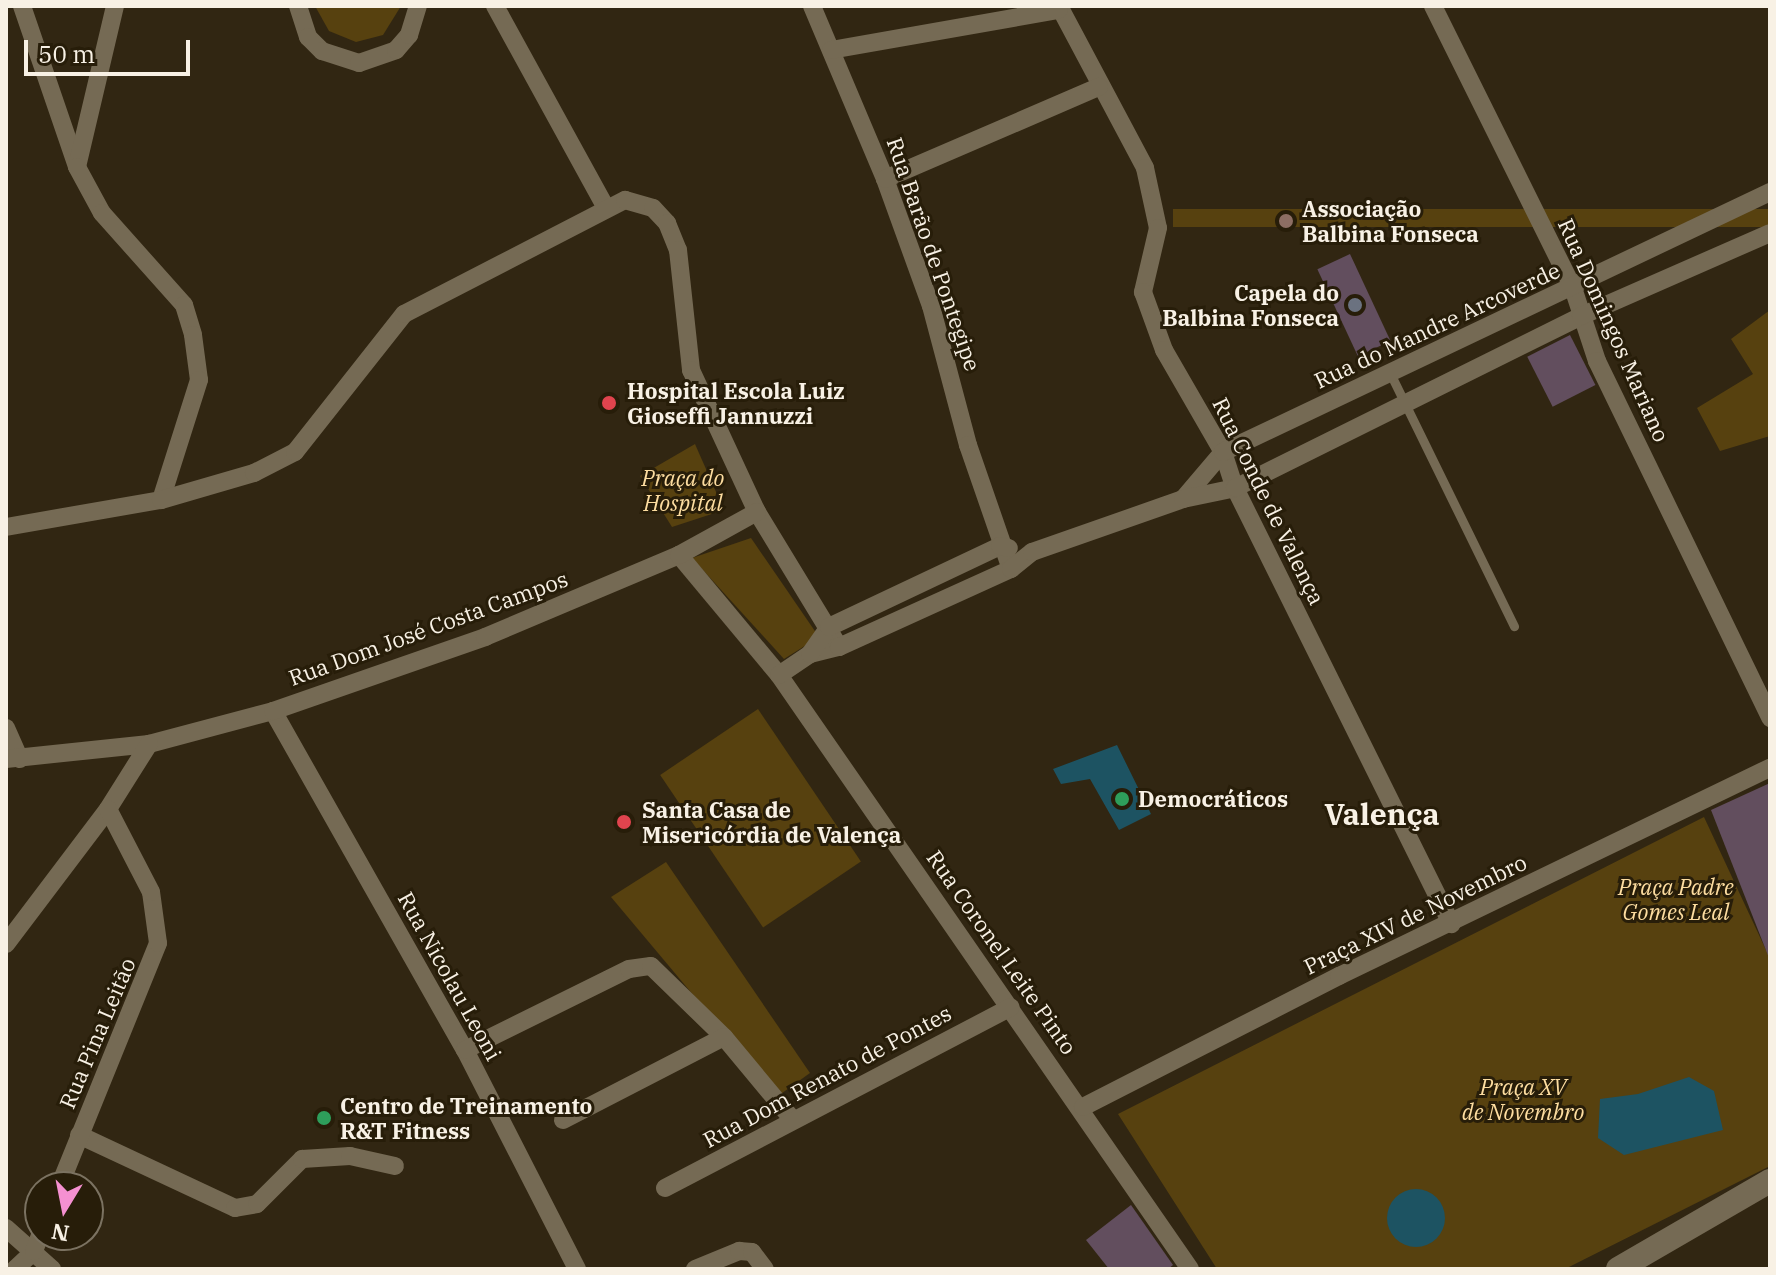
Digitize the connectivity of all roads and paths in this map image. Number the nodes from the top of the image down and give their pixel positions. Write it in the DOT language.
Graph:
graph roads {
  1 [pos="22,6"];
  2 [pos="115,6"];
  3 [pos="298,6"];
  4 [pos="418,6"];
  5 [pos="496,6"];
  6 [pos="812,6"];
  7 [pos="1433,6"];
  8 [pos="1059,8"];
  9 [pos="831,50"];
  10 [pos="1099,87"];
  11 [pos="77,167"];
  12 [pos="885,179"];
  13 [pos="1770,192"];
  14 [pos="605,206"];
  15 [pos="1770,233"];
  16 [pos="1573,288"];
  17 [pos="1581,316"];
  18 [pos="1390,373"];
  19 [pos="1404,404"];
  20 [pos="1223,452"];
  21 [pos="1235,488"];
  22 [pos="1183,499"];
  23 [pos="161,500"];
  24 [pos="757,512"];
  25 [pos="6,527"];
  26 [pos="1000,546"];
  27 [pos="1032,552"];
  28 [pos="679,555"];
  29 [pos="1011,569"];
  30 [pos="1514,626"];
  31 [pos="829,627"];
  32 [pos="839,647"];
  33 [pos="810,654"];
  34 [pos="779,675"];
  35 [pos="273,711"];
  36 [pos="1770,718"];
  37 [pos="6,728"];
  38 [pos="149,744"];
  39 [pos="13,759"];
  40 [pos="1770,768"];
  41 [pos="108,809"];
  42 [pos="1451,924"];
  43 [pos="6,944"];
  44 [pos="1011,1007"];
  45 [pos="724,1037"];
  46 [pos="465,1050"];
  47 [pos="1083,1107"];
  48 [pos="563,1120"];
  49 [pos="793,1120"];
  50 [pos="79,1135"];
  51 [pos="395,1166"];
  52 [pos="65,1171"];
  53 [pos="1770,1181"];
  54 [pos="665,1188"];
  55 [pos="30,1251"];
  56 [pos="42,1251"];
  57 [pos="1627,1267"];
  58 [pos="15,1269"];
  59 [pos="52,1269"];
  60 [pos="577,1269"];
  61 [pos="695,1269"];
  62 [pos="765,1269"];
  63 [pos="1190,1269"];
  1 -- 11 [label="street"];
  2 -- 11 [label="street"];
  3 -- 4 [label="street"];
  5 -- 14 [label="street"];
  6 -- 9 [label="street, Rua Barão de Pontegipe"];
  7 -- 16 [label="street, Rua Domingos Mariano"];
  8 -- 9 [label="street"];
  8 -- 10 [label="street, Rua Conde de Valença"];
  9 -- 12 [label="street, Rua Barão de Pontegipe"];
  10 -- 12 [label="street"];
  10 -- 20 [label="street, Rua Conde de Valença"];
  11 -- 23 [label="street"];
  12 -- 26 [label="street, Rua Barão de Pontegipe"];
  13 -- 16 [label="street, Rua do Mandre Arcoverde"];
  14 -- 23 [label="street"];
  14 -- 24 [label="street"];
  15 -- 17 [label="street"];
  16 -- 17 [label="street, Rua Domingos Mariano"];
  16 -- 18 [label="street, Rua do Mandre Arcoverde"];
  17 -- 19 [label="street"];
  17 -- 36 [label="street, Rua Domingos Mariano"];
  18 -- 19 [label="lane"];
  18 -- 20 [label="street, Rua do Mandre Arcoverde"];
  19 -- 21 [label="street"];
  19 -- 30 [label="lane"];
  20 -- 21 [label="street, Rua Conde de Valença"];
  20 -- 22 [label="street, Rua do Mandre Arcoverde"];
  21 -- 22 [label="street"];
  21 -- 42 [label="street, Rua Conde de Valença"];
  22 -- 27 [label="street"];
  23 -- 25 [label="street"];
  24 -- 28 [label="street, Rua Dom José Costa Campos"];
  24 -- 31 [label="street"];
  26 -- 27 [label="street"];
  26 -- 29 [label="street, Rua Barão de Pontegipe"];
  26 -- 31 [label="street"];
  27 -- 29 [label="street"];
  28 -- 34 [label="street, Rua Coronel Leite Pinto"];
  28 -- 35 [label="street, Rua Dom José Costa Campos"];
  29 -- 32 [label="street"];
  31 -- 32 [label="street"];
  31 -- 33 [label="street"];
  32 -- 33 [label="street"];
  33 -- 34 [label="street"];
  34 -- 44 [label="street, Rua Coronel Leite Pinto"];
  35 -- 38 [label="street, Rua Dom José Costa Campos"];
  35 -- 46 [label="street, Rua Nicolau Leoni"];
  37 -- 39 [label="street"];
  38 -- 39 [label="street, Rua Dom José Costa Campos"];
  38 -- 41 [label="street"];
  40 -- 42 [label="street, Praça XIV de Novembro"];
  41 -- 43 [label="street"];
  41 -- 50 [label="street, Rua Pina Leitão"];
  42 -- 47 [label="street, Praça XIV de Novembro"];
  44 -- 47 [label="street, Rua Coronel Leite Pinto"];
  44 -- 49 [label="street, Rua Dom Renato de Pontes"];
  45 -- 46 [label="street"];
  45 -- 48 [label="street"];
  45 -- 49 [label="street"];
  46 -- 60 [label="street, Rua Nicolau Leoni"];
  47 -- 63 [label="street, Rua Coronel Leite Pinto"];
  49 -- 54 [label="street, Rua Dom Renato de Pontes"];
  50 -- 51 [label="street"];
  50 -- 52 [label="street, Rua Pina Leitão"];
  53 -- 57 [label="street"];
  55 -- 58 [label="street"];
  56 -- 59 [label="street"];
  61 -- 62 [label="street"];
}
